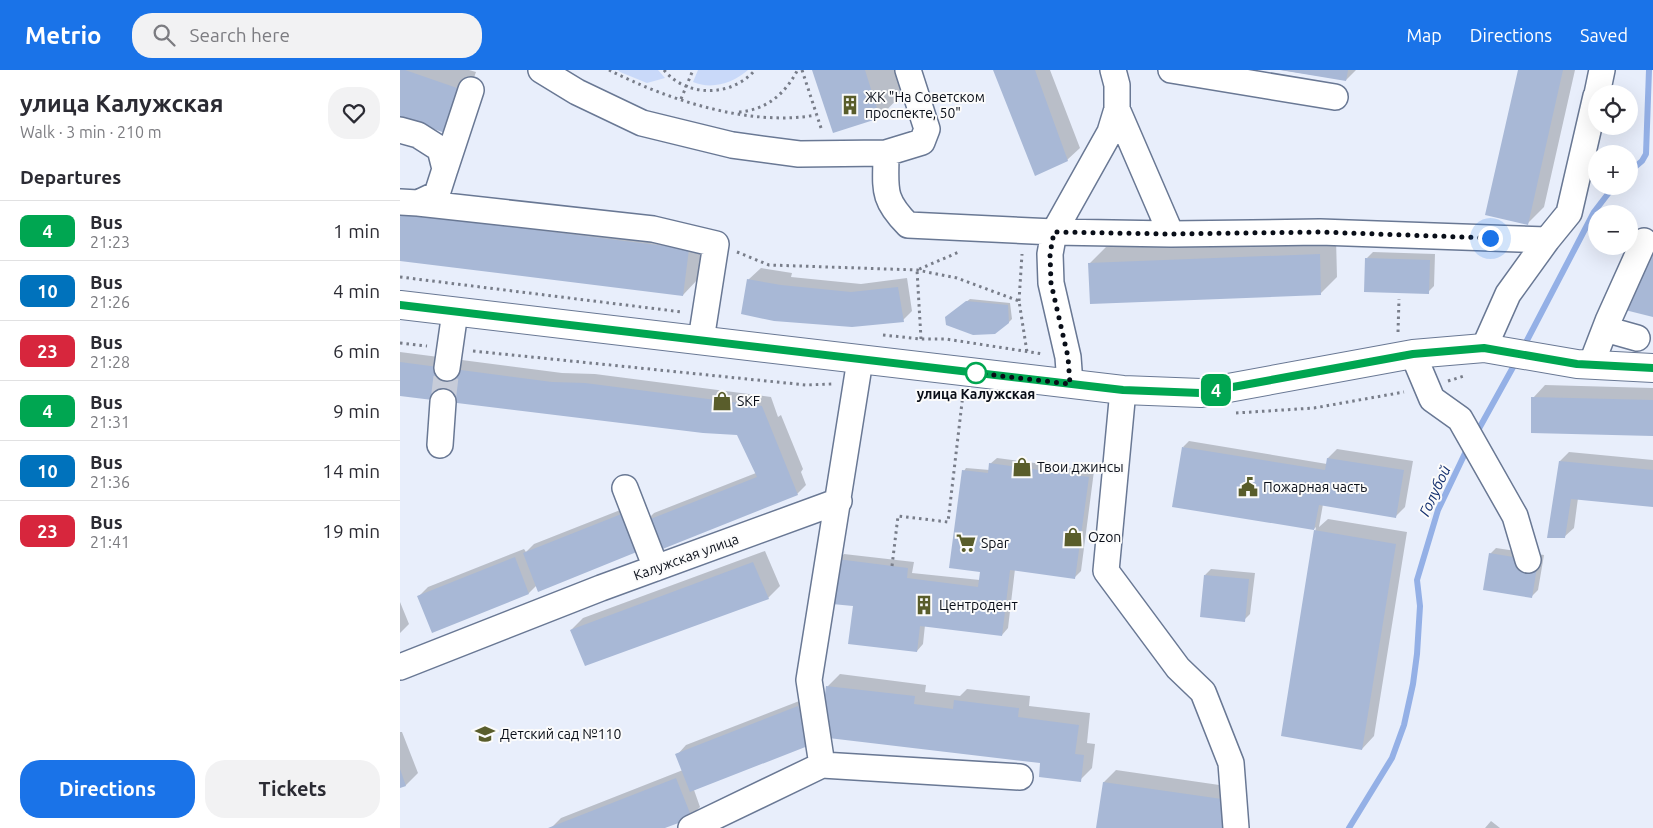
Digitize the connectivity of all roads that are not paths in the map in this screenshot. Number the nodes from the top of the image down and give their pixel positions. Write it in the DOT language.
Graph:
graph roads {
  1 [pos="541,70"];
  2 [pos="908,70"];
  3 [pos="1113,70"];
  4 [pos="1171,70"];
  5 [pos="1602,70"];
  6 [pos="1598,85"];
  7 [pos="471,90"];
  8 [pos="1335,97"];
  9 [pos="1117,109"];
  10 [pos="1588,129"];
  11 [pos="400,130"];
  12 [pos="886,153"];
  13 [pos="445,169"];
  14 [pos="409,203"];
  15 [pos="1054,232"];
  16 [pos="1171,234"];
  17 [pos="1547,240"];
  18 [pos="1644,241"];
  19 [pos="400,306"];
  20 [pos="455,312"];
  21 [pos="703,330"];
  22 [pos="1605,330"];
  23 [pos="1637,338"];
  24 [pos="1405,347"];
  25 [pos="1492,349"];
  26 [pos="860,360"];
  27 [pos="1591,365"];
  28 [pos="447,368"];
  29 [pos="1653,368"];
  30 [pos="1070,384"];
  31 [pos="1123,390"];
  32 [pos="443,402"];
  33 [pos="440,445"];
  34 [pos="625,488"];
  35 [pos="839,501"];
  36 [pos="1528,560"];
  37 [pos="656,568"];
  38 [pos="400,667"];
  39 [pos="822,765"];
  40 [pos="1020,777"];
  41 [pos="691,828"];
  42 [pos="1236,828"];
  1 -- 12 [label="street"];
  2 -- 12 [label="street"];
  3 -- 9 [label="street"];
  4 -- 8 [label="street"];
  5 -- 6 [label="street"];
  7 -- 13 [label="street"];
  9 -- 15 [label="street"];
  9 -- 16 [label="street"];
  10 -- 17 [label="street"];
  11 -- 13 [label="street"];
  12 -- 15 [label="street"];
  13 -- 14 [label="street"];
  14 -- 21 [label="street"];
  15 -- 16 [label="street"];
  15 -- 30 [label="street"];
  16 -- 17 [label="street"];
  17 -- 25 [label="street"];
  18 -- 22 [label="street"];
  19 -- 20 [label="main road"];
  20 -- 21 [label="main road"];
  20 -- 28 [label="street"];
  21 -- 26 [label="main road"];
  22 -- 23 [label="street"];
  22 -- 27 [label="street"];
  24 -- 25 [label="main road"];
  24 -- 31 [label="main road"];
  24 -- 36 [label="street"];
  25 -- 27 [label="main road"];
  26 -- 30 [label="main road"];
  26 -- 35 [label="street"];
  27 -- 29 [label="main road"];
  30 -- 31 [label="main road"];
  31 -- 42 [label="street"];
  32 -- 33 [label="street"];
  34 -- 37 [label="street"];
  35 -- 37 [label="street, Калужская улица"];
  35 -- 39 [label="street"];
  37 -- 38 [label="street, Калужская улица"];
  39 -- 40 [label="street"];
  39 -- 41 [label="street"];
}
